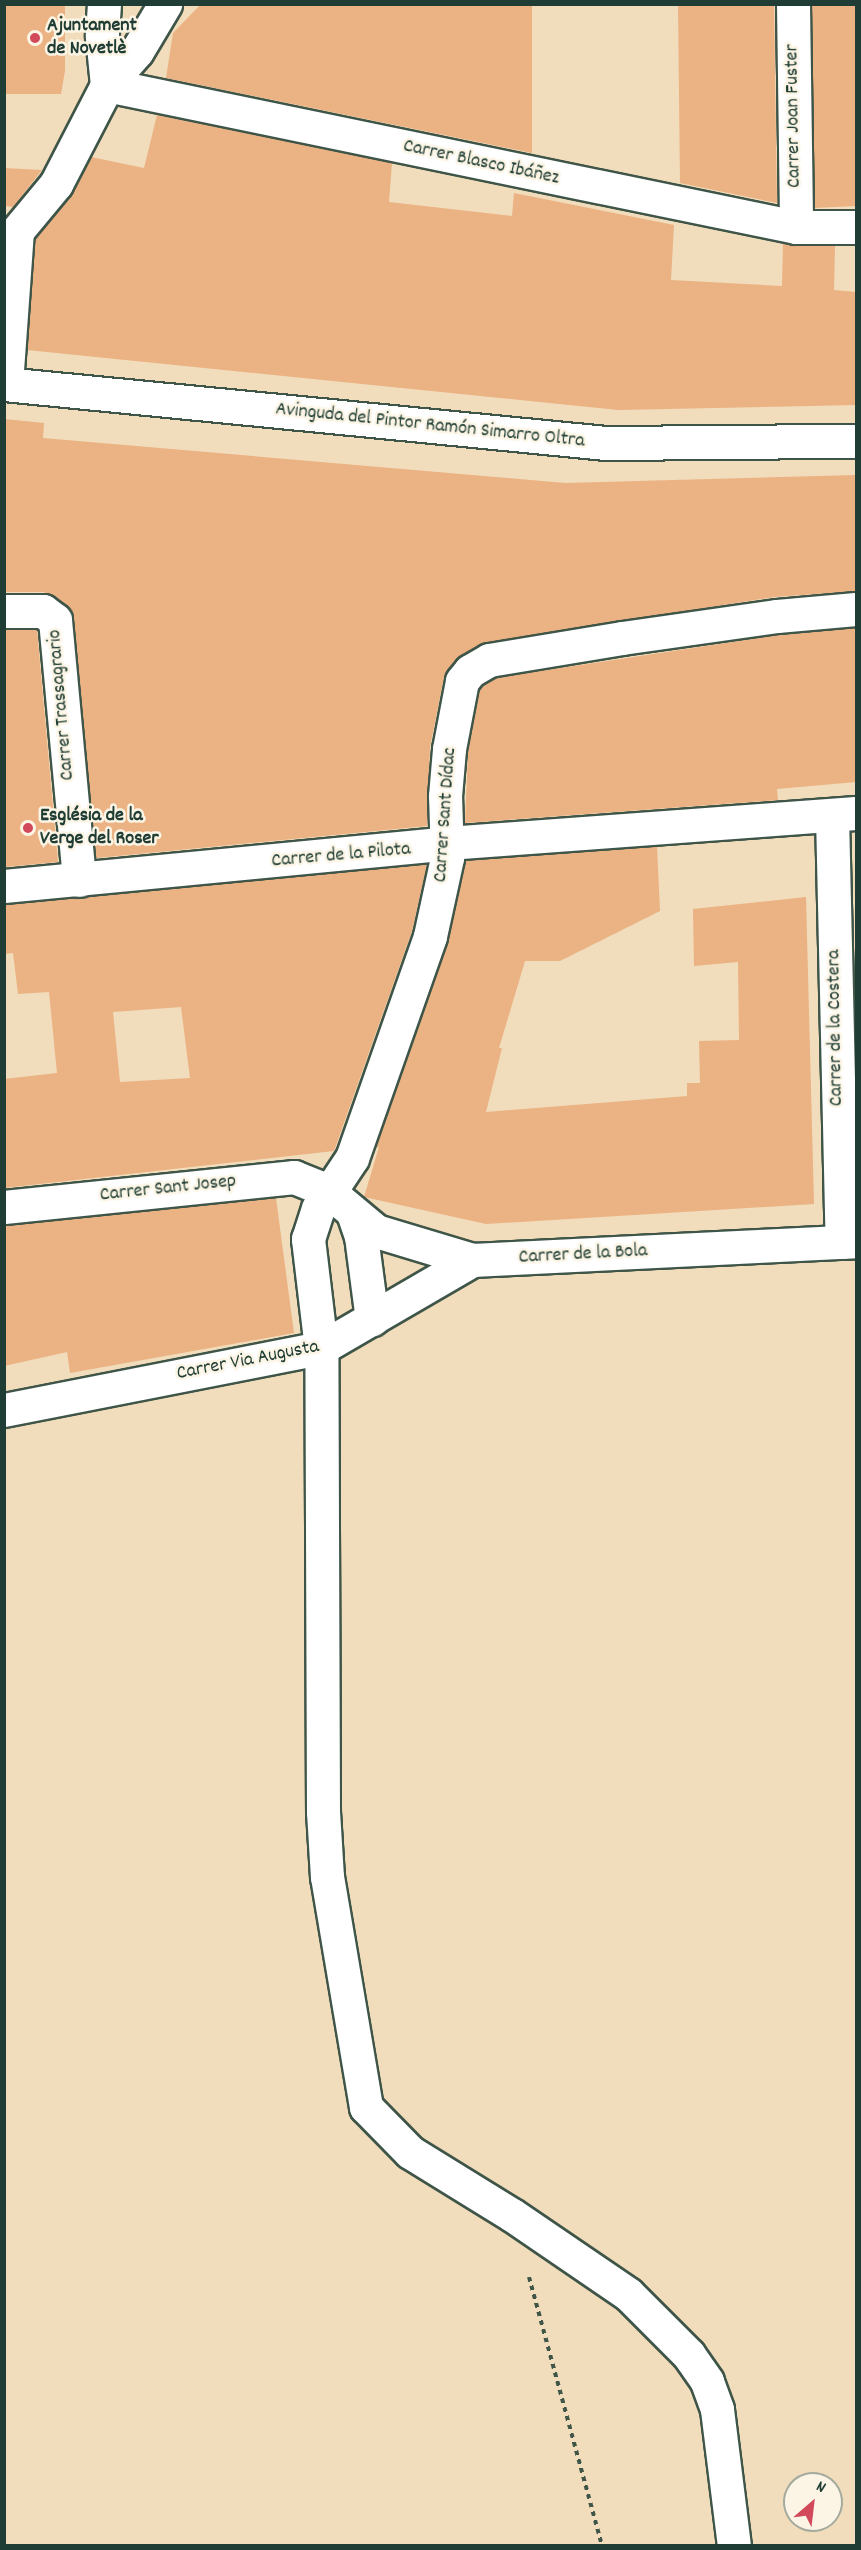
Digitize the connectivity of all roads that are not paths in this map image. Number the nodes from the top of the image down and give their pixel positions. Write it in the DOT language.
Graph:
graph roads {
  1 [pos="104,4"];
  2 [pos="165,4"];
  3 [pos="793,4"];
  4 [pos="107,85"];
  5 [pos="796,226"];
  6 [pos="856,228"];
  7 [pos="5,384"];
  8 [pos="856,441"];
  9 [pos="856,609"];
  10 [pos="4,611"];
  11 [pos="844,814"];
  12 [pos="447,843"];
  13 [pos="78,880"];
  14 [pos="4,886"];
  15 [pos="846,1013"];
  16 [pos="328,1191"];
  17 [pos="4,1207"];
  18 [pos="354,1216"];
  19 [pos="850,1241"];
  20 [pos="472,1260"];
  21 [pos="372,1319"];
  22 [pos="321,1348"];
  23 [pos="4,1410"];
  24 [pos="734,2546"];
  1 -- 4 [label="street"];
  2 -- 4 [label="street"];
  3 -- 5 [label="street, Carrer Joan Fuster"];
  4 -- 5 [label="street, Carrer Blasco Ibáñez"];
  4 -- 7 [label="street"];
  5 -- 6 [label="street, Carrer Blasco Ibáñez"];
  7 -- 8 [label="street, Avinguda del Pintor Ramón Simarro Oltra"];
  9 -- 12 [label="street, Carrer Sant Dídac"];
  10 -- 13 [label="street, Carrer Trassagrario"];
  11 -- 12 [label="street, Carrer de la Pilota"];
  11 -- 15 [label="street, Carrer de la Costera"];
  12 -- 13 [label="street, Carrer de la Pilota"];
  12 -- 16 [label="street, Carrer Sant Dídac"];
  13 -- 14 [label="street, Carrer de la Pilota"];
  15 -- 19 [label="street, Carrer de la Costera"];
  16 -- 17 [label="street, Carrer Sant Josep"];
  16 -- 18 [label="street, Carrer de la Bola"];
  16 -- 22 [label="street, Carrer Sant Dídac"];
  18 -- 20 [label="street, Carrer de la Bola"];
  18 -- 21 [label="street"];
  19 -- 20 [label="street, Carrer de la Bola"];
  20 -- 21 [label="street, Carrer Via Augusta"];
  21 -- 22 [label="street, Carrer Via Augusta"];
  22 -- 23 [label="street, Carrer Via Augusta"];
  22 -- 24 [label="street, Carrer Sant Dídac"];
}
